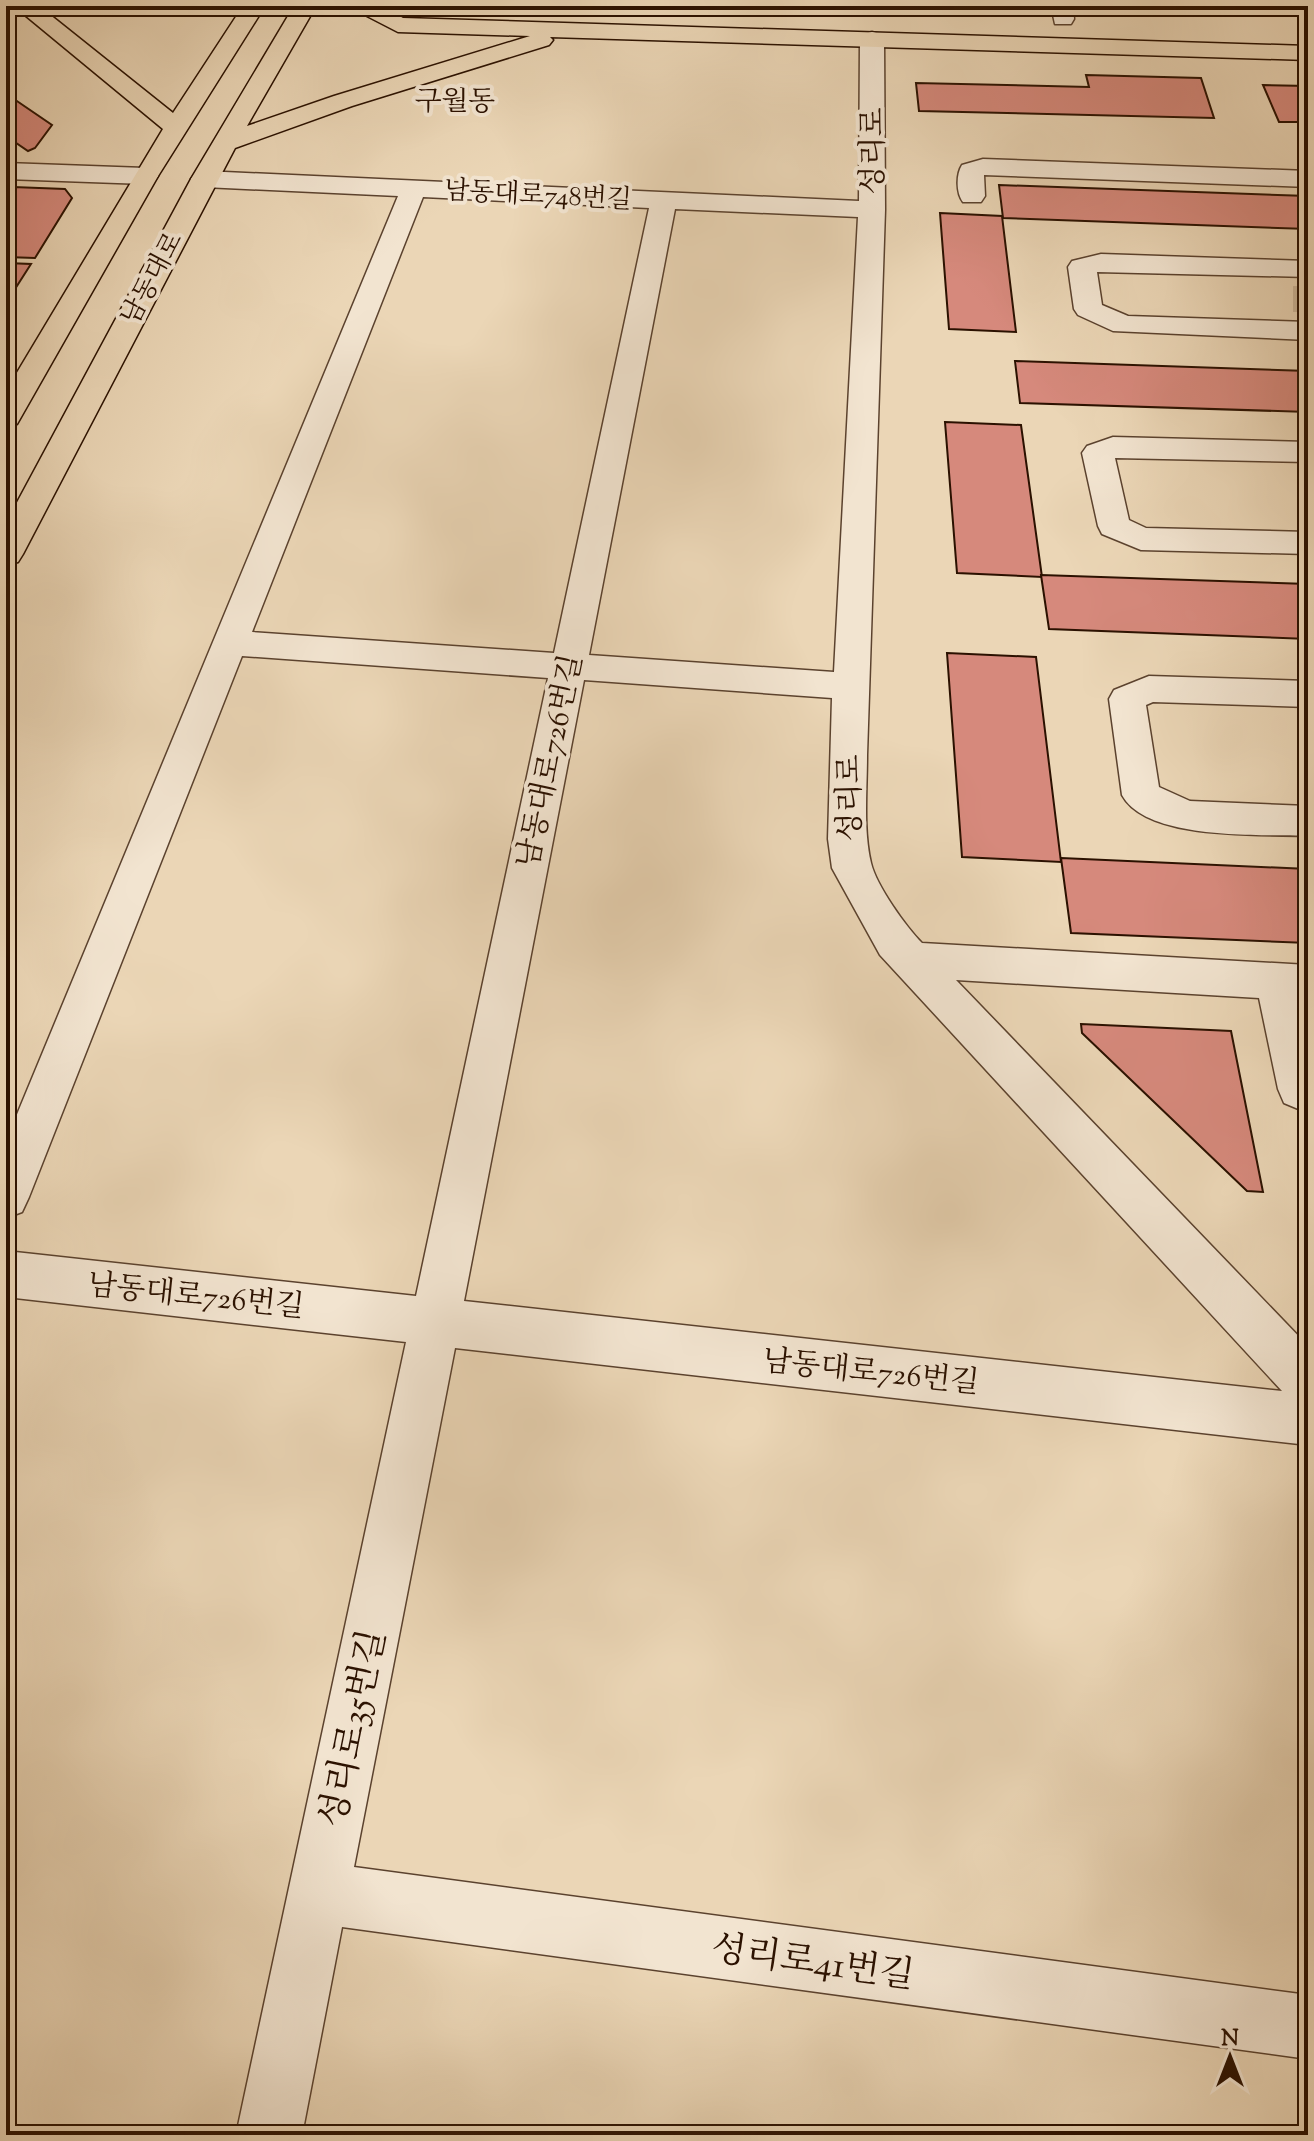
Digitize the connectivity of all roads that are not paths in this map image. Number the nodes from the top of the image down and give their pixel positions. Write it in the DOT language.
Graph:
graph roads {
  1 [pos="25,6"];
  2 [pos="254,6"];
  3 [pos="261,6"];
  4 [pos="321,8"];
  5 [pos="379,8"];
  6 [pos="576,29"];
  7 [pos="872,39"];
  8 [pos="1308,53"];
  9 [pos="175,127"];
  10 [pos="224,143"];
  11 [pos="6,171"];
  12 [pos="145,176"];
  13 [pos="204,179"];
  14 [pos="1308,179"];
  15 [pos="414,188"];
  16 [pos="972,196"];
  17 [pos="664,200"];
  18 [pos="872,210"];
  19 [pos="1308,269"];
  20 [pos="1308,331"];
  21 [pos="6,417"];
  22 [pos="1308,452"];
  23 [pos="1308,543"];
  24 [pos="6,554"];
  25 [pos="230,643"];
  26 [pos="568,666"];
  27 [pos="851,686"];
  28 [pos="1308,694"];
  29 [pos="1308,821"];
  30 [pos="911,960"];
  31 [pos="1292,982"];
  32 [pos="1308,1094"];
  33 [pos="6,1197"];
  34 [pos="6,1274"];
  35 [pos="434,1322"];
  36 [pos="1308,1382"];
  37 [pos="1308,1419"];
  38 [pos="318,1893"];
  39 [pos="1308,2027"];
  40 [pos="269,2135"];
  1 -- 9 [label="main road"];
  2 -- 9 [label="main road, 남동대로"];
  3 -- 4 [label="main road"];
  4 -- 5 [label="main road"];
  4 -- 10 [label="main road, 남동대로"];
  5 -- 6 [label="main road"];
  6 -- 7 [label="main road"];
  6 -- 10 [label="main road"];
  7 -- 8 [label="main road"];
  7 -- 18 [label="street, 성리로"];
  9 -- 12 [label="main road, 남동대로"];
  10 -- 13 [label="main road, 남동대로"];
  11 -- 12 [label="street"];
  12 -- 21 [label="main road, 남동대로"];
  13 -- 15 [label="street, 남동대로748번길"];
  13 -- 24 [label="main road, 남동대로"];
  14 -- 16 [label="street"];
  15 -- 17 [label="street, 남동대로748번길"];
  15 -- 25 [label="street"];
  17 -- 18 [label="street, 남동대로748번길"];
  17 -- 26 [label="street, 남동대로726번길"];
  18 -- 27 [label="street, 성리로"];
  19 -- 20 [label="street"];
  22 -- 23 [label="street"];
  25 -- 26 [label="street"];
  25 -- 33 [label="street"];
  26 -- 27 [label="street"];
  26 -- 35 [label="street, 남동대로726번길"];
  27 -- 30 [label="street, 성리로"];
  28 -- 29 [label="street"];
  30 -- 31 [label="street"];
  30 -- 36 [label="street, 성리로"];
  31 -- 32 [label="street"];
  34 -- 35 [label="street, 남동대로726번길"];
  35 -- 37 [label="street, 남동대로726번길"];
  35 -- 38 [label="street, 성리로35번길"];
  38 -- 39 [label="street, 성리로41번길"];
  38 -- 40 [label="street, 성리로35번길"];
}
